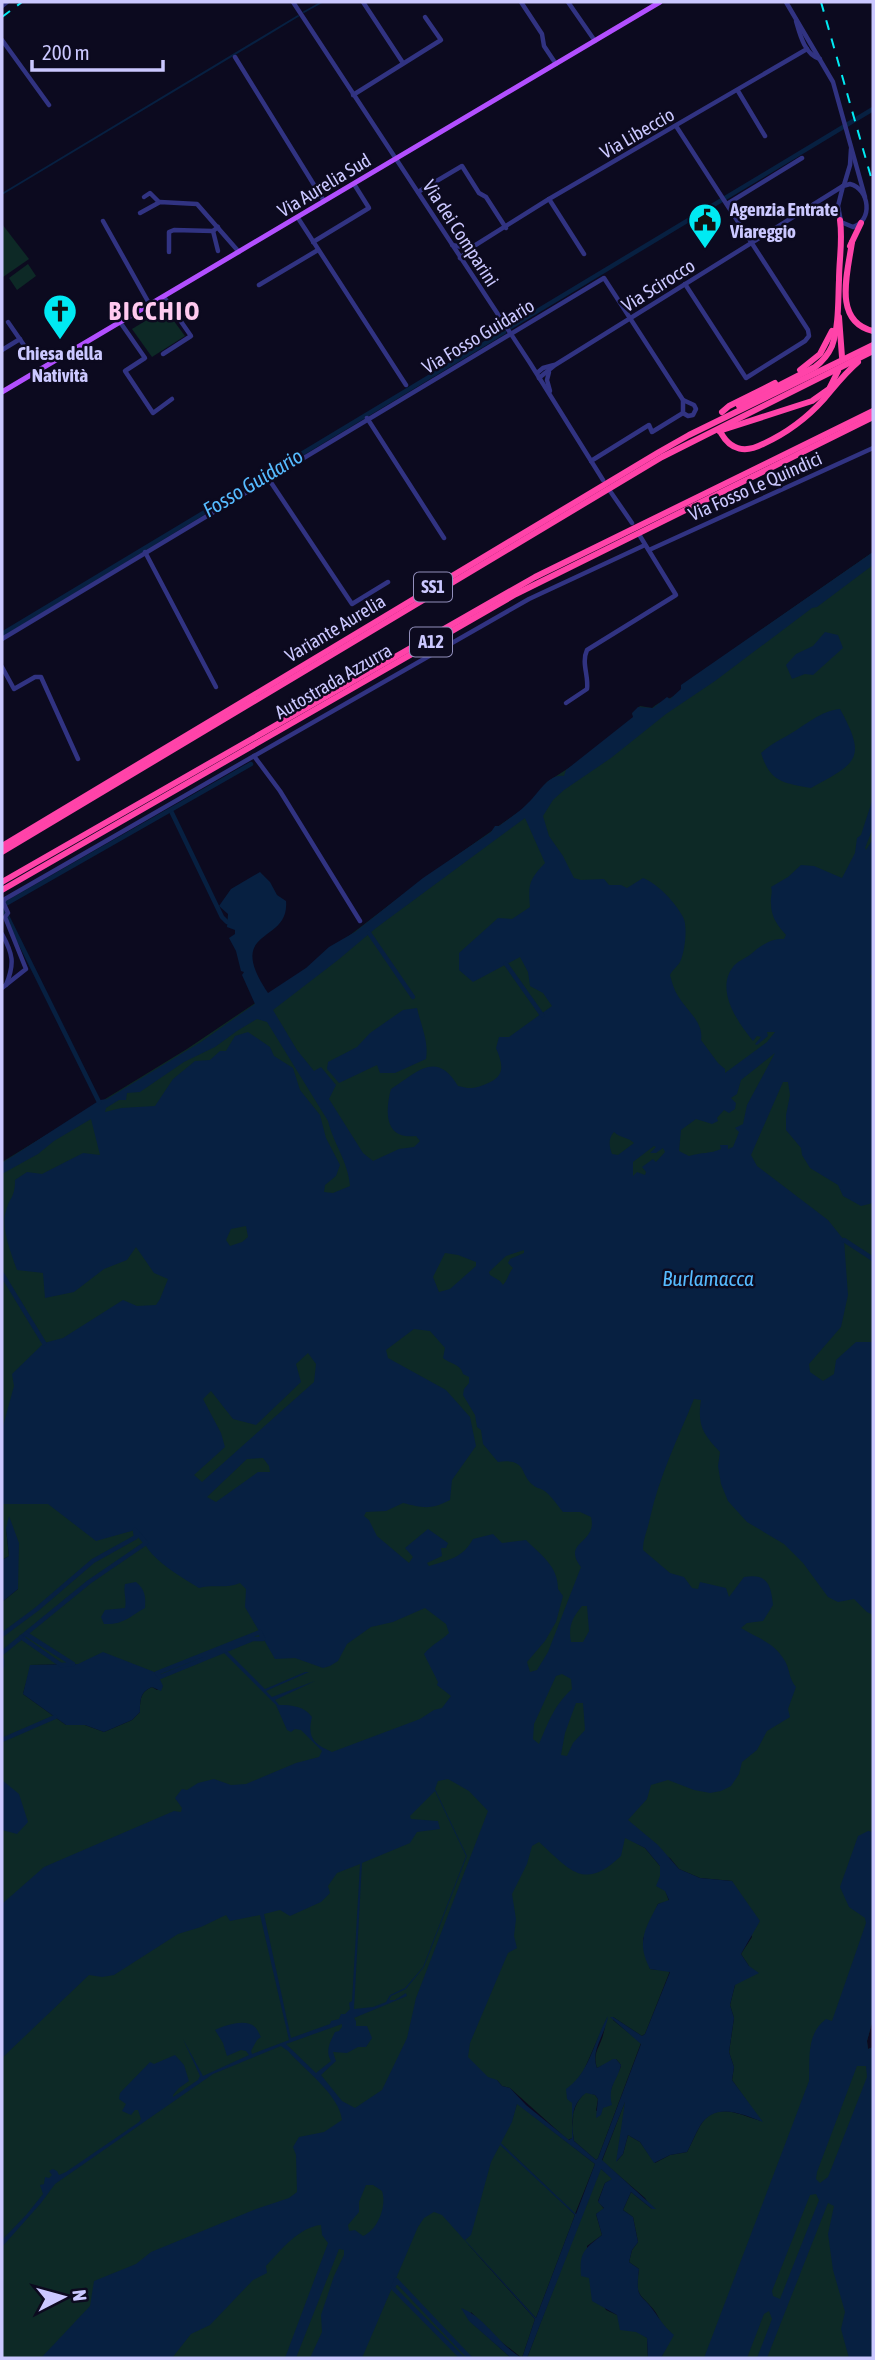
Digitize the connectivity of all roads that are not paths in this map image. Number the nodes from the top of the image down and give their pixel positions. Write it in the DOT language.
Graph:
graph roads {
  1 [pos="7,2"];
  2 [pos="293,2"];
  3 [pos="363,2"];
  4 [pos="521,2"];
  5 [pos="568,2"];
  6 [pos="660,2"];
  7 [pos="786,2"];
  8 [pos="2,6"];
  9 [pos="793,13"];
  10 [pos="425,17"];
  11 [pos="2,40"];
  12 [pos="595,41"];
  13 [pos="807,49"];
  14 [pos="235,57"];
  15 [pos="821,59"];
  16 [pos="403,63"];
  17 [pos="556,64"];
  18 [pos="738,91"];
  19 [pos="353,95"];
  20 [pos="49,105"];
  21 [pos="676,126"];
  22 [pos="765,136"];
  23 [pos="850,138"];
  24 [pos="802,158"];
  25 [pos="396,160"];
  26 [pos="354,184"];
  27 [pos="844,186"];
  28 [pos="418,192"];
  29 [pos="144,197"];
  30 [pos="865,197"];
  31 [pos="549,199"];
  32 [pos="160,202"];
  33 [pos="325,202"];
  34 [pos="727,203"];
  35 [pos="811,206"];
  36 [pos="140,213"];
  37 [pos="839,217"];
  38 [pos="298,218"];
  39 [pos="103,221"];
  40 [pos="861,223"];
  41 [pos="506,228"];
  42 [pos="216,229"];
  43 [pos="313,242"];
  44 [pos="852,242"];
  45 [pos="752,243"];
  46 [pos="452,245"];
  47 [pos="474,246"];
  48 [pos="318,250"];
  49 [pos="218,251"];
  50 [pos="169,252"];
  51 [pos="239,253"];
  52 [pos="584,254"];
  53 [pos="460,258"];
  54 [pos="685,284"];
  55 [pos="259,285"];
  56 [pos="839,292"];
  57 [pos="164,297"];
  58 [pos="150,305"];
  59 [pos="838,305"];
  60 [pos="631,318"];
  61 [pos="8,322"];
  62 [pos="120,323"];
  63 [pos="873,331"];
  64 [pos="510,334"];
  65 [pos="20,339"];
  66 [pos="873,345"];
  67 [pos="2,350"];
  68 [pos="27,351"];
  69 [pos="873,352"];
  70 [pos="163,354"];
  71 [pos="842,357"];
  72 [pos="530,363"];
  73 [pos="555,365"];
  74 [pos="543,368"];
  75 [pos="550,371"];
  76 [pos="838,372"];
  77 [pos="538,376"];
  78 [pos="406,385"];
  79 [pos="2,392"];
  80 [pos="551,395"];
  81 [pos="173,400"];
  82 [pos="683,400"];
  83 [pos="873,411"];
  84 [pos="722,412"];
  85 [pos="683,413"];
  86 [pos="873,417"];
  87 [pos="367,418"];
  88 [pos="722,433"];
  89 [pos="688,435"];
  90 [pos="697,438"];
  91 [pos="873,448"];
  92 [pos="591,461"];
  93 [pos="268,478"];
  94 [pos="603,480"];
  95 [pos="610,491"];
  96 [pos="632,523"];
  97 [pos="640,536"];
  98 [pos="444,538"];
  99 [pos="645,545"];
  100 [pos="649,550"];
  101 [pos="145,552"];
  102 [pos="388,582"];
  103 [pos="2,639"];
  104 [pos="2,667"];
  105 [pos="216,687"];
  106 [pos="566,703"];
  107 [pos="254,756"];
  108 [pos="78,759"];
  109 [pos="2,846"];
  110 [pos="2,852"];
  111 [pos="2,882"];
  112 [pos="2,890"];
  113 [pos="4,904"];
  114 [pos="360,921"];
  115 [pos="2,934"];
  116 [pos="4,987"];
  1 -- 8 [label="street"];
  2 -- 19 [label="street, Via dei Comparini"];
  3 -- 16 [label="street"];
  4 -- 17 [label="street"];
  5 -- 12 [label="street"];
  6 -- 12 [label="main road, Via Aurelia Sud"];
  7 -- 9 [label="street"];
  9 -- 13 [label="street"];
  9 -- 15 [label="street"];
  10 -- 16 [label="street"];
  11 -- 20 [label="street"];
  12 -- 17 [label="main road, Via Aurelia Sud"];
  13 -- 15 [label="street"];
  13 -- 18 [label="street, Via Libeccio"];
  14 -- 33 [label="street"];
  15 -- 23 [label="street"];
  16 -- 19 [label="street"];
  17 -- 25 [label="main road, Via Aurelia Sud"];
  18 -- 21 [label="street, Via Libeccio"];
  18 -- 22 [label="street"];
  19 -- 25 [label="street, Via dei Comparini"];
  21 -- 31 [label="street, Via Libeccio"];
  21 -- 34 [label="street"];
  23 -- 27 [label="street"];
  23 -- 30 [label="street"];
  24 -- 34 [label="street"];
  25 -- 26 [label="main road, Via Aurelia Sud"];
  25 -- 28 [label="street, Via dei Comparini"];
  26 -- 33 [label="main road, Via Aurelia Sud"];
  26 -- 43 [label="street"];
  27 -- 30 [label="street"];
  27 -- 35 [label="street, Via Scirocco"];
  27 -- 37 [label="street"];
  28 -- 41 [label="street"];
  28 -- 46 [label="street, Via dei Comparini"];
  29 -- 32 [label="street"];
  30 -- 40 [label="street"];
  31 -- 41 [label="street, Via Libeccio"];
  31 -- 52 [label="street"];
  32 -- 36 [label="street"];
  32 -- 42 [label="street"];
  33 -- 38 [label="main road, Via Aurelia Sud"];
  34 -- 45 [label="street"];
  35 -- 37 [label="street"];
  35 -- 45 [label="street, Via Scirocco"];
  37 -- 40 [label="street"];
  37 -- 56 [label="highway"];
  38 -- 43 [label="street"];
  38 -- 51 [label="main road, Via Aurelia Sud"];
  39 -- 58 [label="street"];
  40 -- 44 [label="highway"];
  41 -- 47 [label="street, Via Libeccio"];
  42 -- 49 [label="street"];
  42 -- 50 [label="street"];
  42 -- 51 [label="street"];
  43 -- 48 [label="street"];
  44 -- 56 [label="highway"];
  44 -- 63 [label="highway"];
  45 -- 54 [label="street, Via Scirocco"];
  45 -- 54 [label="street"];
  46 -- 47 [label="street"];
  46 -- 53 [label="street, Via dei Comparini"];
  47 -- 53 [label="street, Via Libeccio"];
  48 -- 55 [label="street"];
  48 -- 78 [label="street"];
  51 -- 57 [label="main road, Via Aurelia Sud"];
  53 -- 64 [label="street, Via dei Comparini"];
  54 -- 60 [label="street, Via Scirocco"];
  56 -- 59 [label="highway"];
  57 -- 58 [label="main road, Via Aurelia Sud"];
  57 -- 70 [label="street"];
  58 -- 62 [label="main road, Via Aurelia Sud"];
  59 -- 71 [label="highway"];
  59 -- 84 [label="highway"];
  59 -- 89 [label="highway"];
  60 -- 64 [label="street, Via Fosso Guidario"];
  60 -- 73 [label="street, Via Scirocco"];
  60 -- 82 [label="street"];
  61 -- 65 [label="street"];
  62 -- 79 [label="main road, Via Aurelia Sud"];
  62 -- 81 [label="street"];
  64 -- 72 [label="street, Via dei Comparini"];
  64 -- 87 [label="street, Via Fosso Guidario"];
  65 -- 67 [label="street"];
  65 -- 68 [label="street"];
  66 -- 89 [label="highway, Variante Aurelia / SS1"];
  69 -- 88 [label="highway"];
  69 -- 90 [label="highway, Variante Aurelia / SS1"];
  72 -- 74 [label="street"];
  72 -- 77 [label="street, Via dei Comparini"];
  73 -- 74 [label="street, Via Scirocco"];
  73 -- 75 [label="street, Via Scirocco"];
  74 -- 77 [label="street, Via Scirocco"];
  75 -- 77 [label="street, Via Scirocco"];
  75 -- 80 [label="street"];
  76 -- 90 [label="highway"];
  77 -- 80 [label="street, Via dei Comparini"];
  80 -- 92 [label="street, Via dei Comparini"];
  82 -- 85 [label="street"];
  82 -- 85 [label="street"];
  83 -- 111 [label="highway, Autostrada Azzurra / A12"];
  85 -- 92 [label="street"];
  86 -- 112 [label="highway, Autostrada Azzurra / A12"];
  87 -- 93 [label="street, Via Fosso Guidario"];
  87 -- 98 [label="street"];
  89 -- 109 [label="highway, Variante Aurelia / SS1"];
  90 -- 110 [label="highway, Variante Aurelia / SS1"];
  91 -- 100 [label="street, Via Fosso Le Quindici"];
  92 -- 94 [label="street, Via dei Comparini"];
  93 -- 101 [label="street, Via Fosso Guidario"];
  93 -- 102 [label="street"];
  95 -- 96 [label="street"];
  97 -- 99 [label="street"];
  99 -- 100 [label="street"];
  99 -- 107 [label="street"];
  100 -- 106 [label="street"];
  101 -- 103 [label="street, Via Fosso Guidario"];
  101 -- 105 [label="street"];
  104 -- 108 [label="street"];
  107 -- 113 [label="street"];
  107 -- 114 [label="street"];
  113 -- 116 [label="street"];
  115 -- 116 [label="street"];
}
